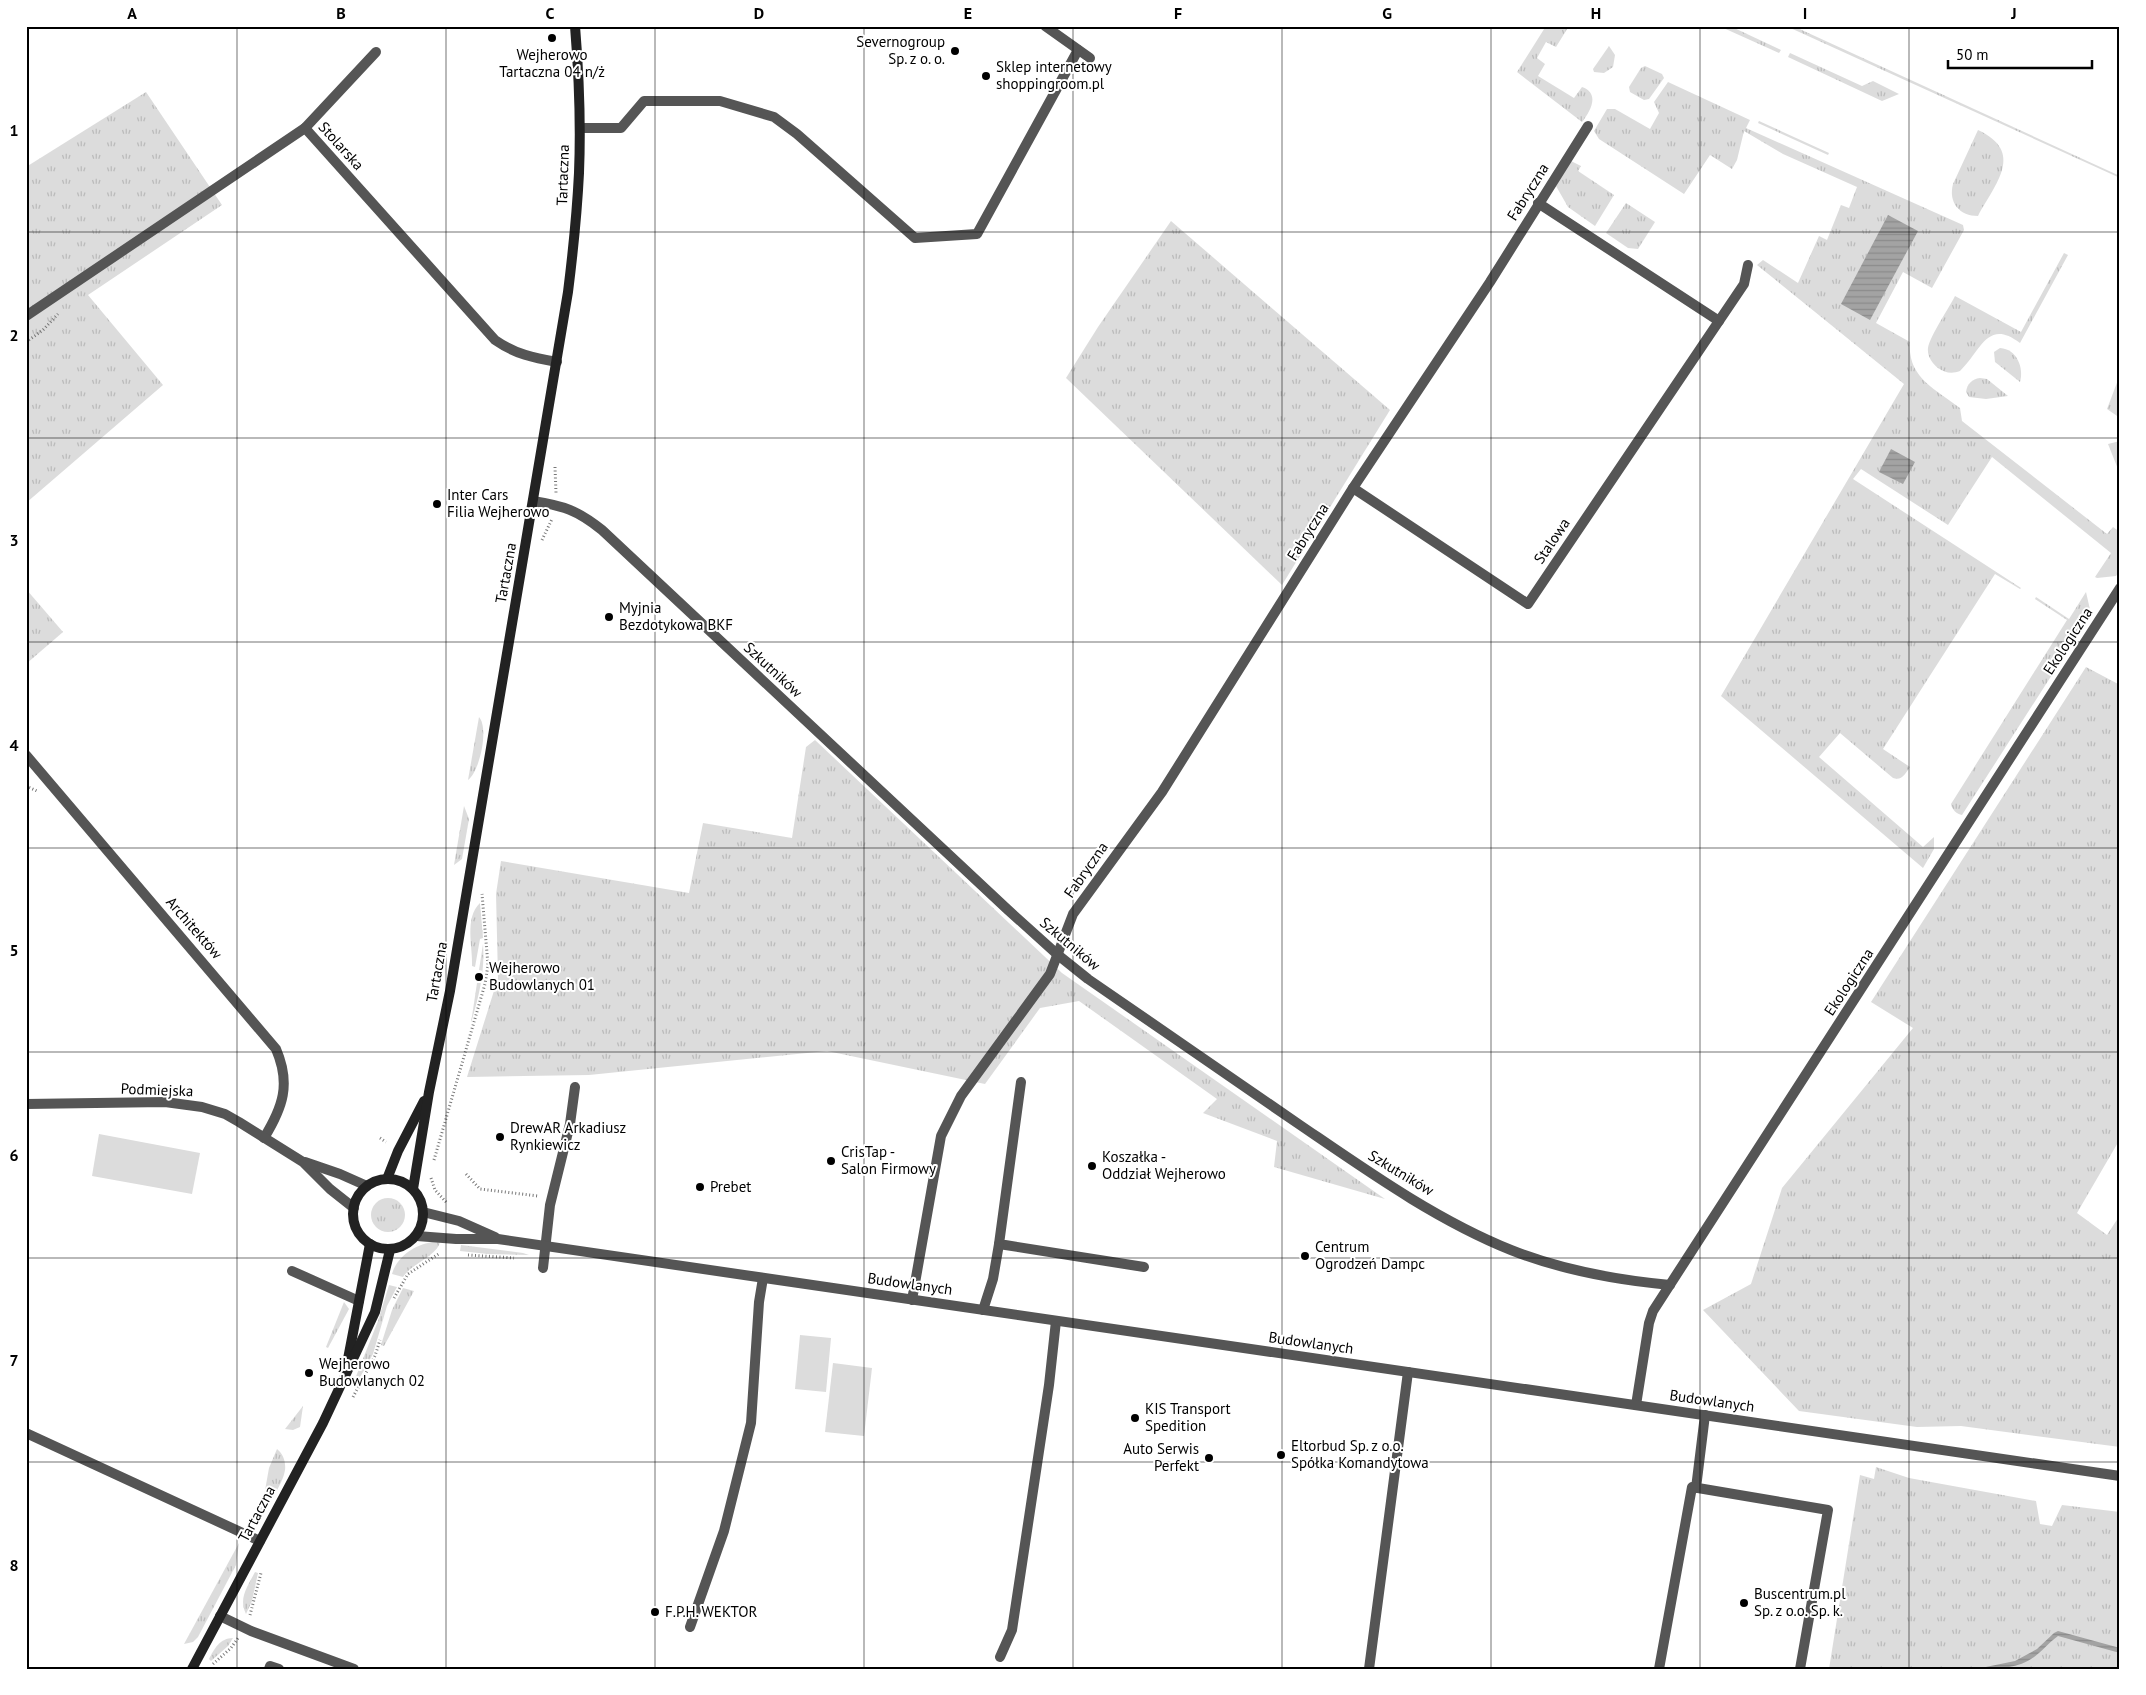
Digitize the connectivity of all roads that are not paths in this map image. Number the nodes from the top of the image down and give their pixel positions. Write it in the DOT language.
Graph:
graph roads {
  1 [pos="575,26"];
  2 [pos="1045,26"];
  3 [pos="1078,50"];
  4 [pos="376,52"];
  5 [pos="1090,58"];
  6 [pos="1588,126"];
  7 [pos="305,128"];
  8 [pos="580,128"];
  9 [pos="1538,203"];
  10 [pos="1748,265"];
  11 [pos="26,316"];
  12 [pos="1719,321"];
  13 [pos="557,362"];
  14 [pos="1353,488"];
  15 [pos="533,501"];
  16 [pos="2120,588"];
  17 [pos="26,755"];
  18 [pos="1058,955"];
  19 [pos="1021,1082"];
  20 [pos="575,1087"];
  21 [pos="429,1092"];
  22 [pos="26,1104"];
  23 [pos="264,1138"];
  24 [pos="302,1162"];
  25 [pos="387,1179"];
  26 [pos="367,1186"];
  27 [pos="413,1189"];
  28 [pos="354,1208"];
  29 [pos="423,1212"];
  30 [pos="416,1236"];
  31 [pos="498,1239"];
  32 [pos="370,1244"];
  33 [pos="999,1244"];
  34 [pos="545,1246"];
  35 [pos="390,1250"];
  36 [pos="1144,1267"];
  37 [pos="543,1268"];
  38 [pos="292,1271"];
  39 [pos="762,1278"];
  40 [pos="1670,1286"];
  41 [pos="359,1300"];
  42 [pos="912,1300"];
  43 [pos="983,1310"];
  44 [pos="1056,1321"];
  45 [pos="1408,1372"];
  46 [pos="345,1373"];
  47 [pos="1636,1405"];
  48 [pos="1705,1415"];
  49 [pos="26,1433"];
  50 [pos="2120,1476"];
  51 [pos="1696,1488"];
  52 [pos="260,1541"];
  53 [pos="220,1616"];
  54 [pos="690,1627"];
  55 [pos="1000,1657"];
  56 [pos="192,1669"];
  57 [pos="269,1669"];
  58 [pos="279,1669"];
  59 [pos="354,1669"];
  60 [pos="1369,1669"];
  61 [pos="1659,1669"];
  62 [pos="1800,1669"];
  1 -- 8 [label="street, Tartaczna"];
  2 -- 3 [label="street"];
  3 -- 5 [label="street"];
  3 -- 8 [label="street"];
  4 -- 7 [label="street"];
  6 -- 9 [label="street, Fabryczna"];
  7 -- 11 [label="street, Stolarska"];
  7 -- 13 [label="street, Stolarska"];
  8 -- 13 [label="street, Tartaczna"];
  9 -- 12 [label="street"];
  9 -- 14 [label="street, Fabryczna"];
  10 -- 12 [label="street, Stalowa"];
  12 -- 14 [label="street, Stalowa"];
  13 -- 15 [label="street, Tartaczna"];
  14 -- 18 [label="street, Fabryczna"];
  15 -- 18 [label="street, Szkutników"];
  15 -- 21 [label="street, Tartaczna"];
  16 -- 40 [label="street, Ekologiczna"];
  17 -- 23 [label="street, Architektów"];
  18 -- 40 [label="street, Szkutników"];
  18 -- 42 [label="street, Fabryczna"];
  19 -- 33 [label="street"];
  20 -- 34 [label="street"];
  21 -- 25 [label="street, Tartaczna"];
  21 -- 27 [label="street, Tartaczna"];
  22 -- 23 [label="street, Podmiejska"];
  23 -- 24 [label="street, Podmiejska"];
  24 -- 26 [label="street, Podmiejska"];
  24 -- 28 [label="street, Podmiejska"];
  25 -- 26 [label="street"];
  25 -- 27 [label="street"];
  26 -- 28 [label="street"];
  27 -- 29 [label="street"];
  28 -- 32 [label="street"];
  29 -- 30 [label="street"];
  29 -- 31 [label="street, Budowlanych"];
  30 -- 31 [label="street, Budowlanych"];
  30 -- 35 [label="street"];
  31 -- 34 [label="street, Budowlanych"];
  32 -- 35 [label="street"];
  32 -- 41 [label="street, Tartaczna"];
  33 -- 36 [label="street"];
  33 -- 43 [label="street"];
  34 -- 37 [label="street"];
  34 -- 39 [label="street, Budowlanych"];
  35 -- 46 [label="street, Tartaczna"];
  38 -- 41 [label="street"];
  39 -- 42 [label="street, Budowlanych"];
  39 -- 54 [label="street"];
  40 -- 47 [label="street, Ekologiczna"];
  41 -- 46 [label="street, Tartaczna"];
  42 -- 43 [label="street, Budowlanych"];
  43 -- 44 [label="street, Budowlanych"];
  44 -- 45 [label="street, Budowlanych"];
  44 -- 55 [label="street"];
  45 -- 47 [label="street, Budowlanych"];
  45 -- 60 [label="street"];
  46 -- 52 [label="street, Tartaczna"];
  47 -- 48 [label="street, Budowlanych"];
  48 -- 50 [label="street, Budowlanych"];
  48 -- 51 [label="street"];
  49 -- 52 [label="street"];
  51 -- 61 [label="street"];
  51 -- 62 [label="street"];
  52 -- 53 [label="street, Tartaczna"];
  53 -- 56 [label="street, Tartaczna"];
  53 -- 59 [label="street"];
  57 -- 58 [label="street"];
}
